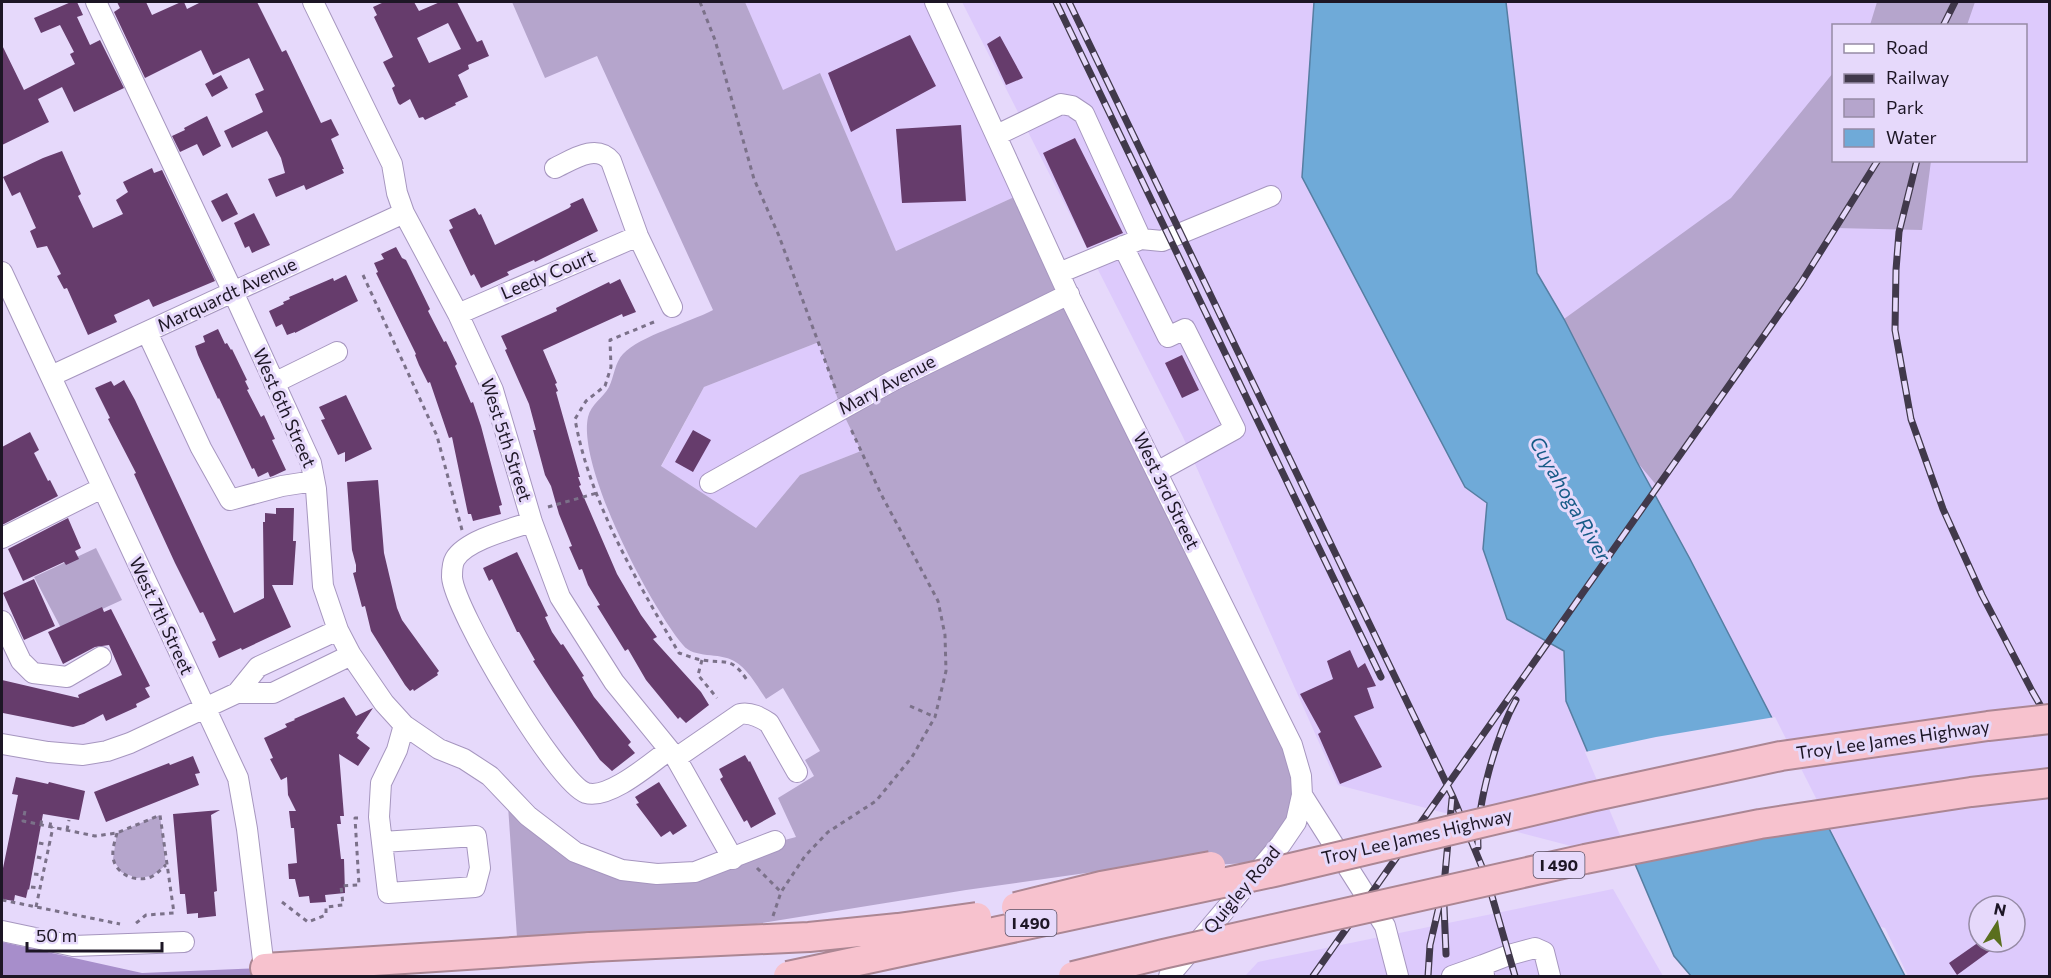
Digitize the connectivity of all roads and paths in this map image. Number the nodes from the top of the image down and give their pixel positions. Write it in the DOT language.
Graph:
graph roads {
  1 [pos="96,2"];
  2 [pos="313,2"];
  3 [pos="700,2"];
  4 [pos="935,2"];
  5 [pos="997,135"];
  6 [pos="555,168"];
  7 [pos="1271,196"];
  8 [pos="404,213"];
  9 [pos="638,236"];
  10 [pos="1132,242"];
  11 [pos="2,272"];
  12 [pos="1059,273"];
  13 [pos="363,275"];
  14 [pos="233,292"];
  15 [pos="1069,294"];
  16 [pos="672,307"];
  17 [pos="458,314"];
  18 [pos="654,322"];
  19 [pos="147,332"];
  20 [pos="337,352"];
  21 [pos="51,376"];
  22 [pos="274,383"];
  23 [pos="841,409"];
  24 [pos="1157,472"];
  25 [pos="314,481"];
  26 [pos="710,483"];
  27 [pos="102,488"];
  28 [pos="597,493"];
  29 [pos="548,507"];
  30 [pos="532,522"];
  31 [pos="464,533"];
  32 [pos="2,538"];
  33 [pos="2,621"];
  34 [pos="338,630"];
  35 [pos="351,655"];
  36 [pos="101,657"];
  37 [pos="702,660"];
  38 [pos="747,680"];
  39 [pos="237,693"];
  40 [pos="717,698"];
  41 [pos="910,706"];
  42 [pos="204,708"];
  43 [pos="935,717"];
  44 [pos="2049,718"];
  45 [pos="404,725"];
  46 [pos="2,746"];
  47 [pos="673,754"];
  48 [pos="797,772"];
  49 [pos="2049,783"];
  50 [pos="1302,795"];
  51 [pos="25,811"];
  52 [pos="42,816"];
  53 [pos="363,818"];
  54 [pos="51,819"];
  55 [pos="69,820"];
  56 [pos="41,825"];
  57 [pos="51,827"];
  58 [pos="67,830"];
  59 [pos="117,833"];
  60 [pos="775,841"];
  61 [pos="382,842"];
  62 [pos="39,843"];
  63 [pos="49,845"];
  64 [pos="37,857"];
  65 [pos="46,859"];
  66 [pos="733,859"];
  67 [pos="754,860"];
  68 [pos="166,865"];
  69 [pos="1274,872"];
  70 [pos="34,874"];
  71 [pos="43,875"];
  72 [pos="31,887"];
  73 [pos="40,888"];
  74 [pos="2,900"];
  75 [pos="282,903"];
  76 [pos="36,907"];
  77 [pos="123,924"];
  78 [pos="132,926"];
  79 [pos="2,931"];
  80 [pos="184,942"];
  81 [pos="1484,971"];
  82 [pos="265,972"];
  83 [pos="788,976"];
  84 [pos="1073,976"];
  85 [pos="1169,976"];
  86 [pos="1398,976"];
  87 [pos="1452,976"];
  88 [pos="1550,976"];
  1 -- 14 [label="street, West 6th Street"];
  2 -- 8 [label="street, West 5th Street"];
  3 -- 23 [label="path"];
  4 -- 5 [label="street, West 3rd Street"];
  5 -- 10 [label="street"];
  5 -- 12 [label="street, West 3rd Street"];
  6 -- 9 [label="street"];
  7 -- 10 [label="street"];
  8 -- 14 [label="street, Marquardt Avenue"];
  8 -- 17 [label="street, West 5th Street"];
  9 -- 16 [label="street"];
  9 -- 17 [label="street, Leedy Court"];
  10 -- 12 [label="street"];
  10 -- 24 [label="street"];
  11 -- 21 [label="street, West 7th Street"];
  12 -- 15 [label="street, West 3rd Street"];
  13 -- 31 [label="path"];
  14 -- 19 [label="street, Marquardt Avenue"];
  14 -- 22 [label="street, West 6th Street"];
  15 -- 23 [label="street, Mary Avenue"];
  15 -- 24 [label="street, West 3rd Street"];
  17 -- 30 [label="street, West 5th Street"];
  18 -- 28 [label="path"];
  19 -- 21 [label="street, Marquardt Avenue"];
  19 -- 25 [label="street"];
  20 -- 22 [label="street"];
  21 -- 27 [label="street, West 7th Street"];
  22 -- 25 [label="street, West 6th Street"];
  23 -- 26 [label="street, Mary Avenue"];
  23 -- 43 [label="path"];
  24 -- 50 [label="street, West 3rd Street"];
  25 -- 34 [label="street, West 6th Street"];
  27 -- 32 [label="street"];
  27 -- 42 [label="street, West 7th Street"];
  28 -- 29 [label="path"];
  28 -- 37 [label="path"];
  30 -- 47 [label="street, West 5th Street"];
  30 -- 47 [label="street"];
  33 -- 36 [label="street"];
  34 -- 35 [label="street, West 6th Street"];
  34 -- 39 [label="street"];
  35 -- 39 [label="street"];
  35 -- 45 [label="street, West 6th Street"];
  37 -- 38 [label="path"];
  37 -- 40 [label="path"];
  39 -- 42 [label="street"];
  41 -- 43 [label="path"];
  42 -- 46 [label="street"];
  42 -- 82 [label="street, West 7th Street"];
  43 -- 67 [label="path"];
  44 -- 69 [label="highway, Troy Lee James Highway / I 490, bridge"];
  45 -- 61 [label="street"];
  45 -- 66 [label="street, West 6th Street"];
  47 -- 48 [label="street"];
  47 -- 66 [label="street, West 5th Street"];
  49 -- 84 [label="highway, I 490, bridge"];
  50 -- 85 [label="street, Quigley Road"];
  50 -- 86 [label="street, West 3rd Street"];
  51 -- 56 [label="path"];
  52 -- 56 [label="path"];
  53 -- 75 [label="path"];
  54 -- 57 [label="path"];
  55 -- 58 [label="path"];
  56 -- 57 [label="path"];
  57 -- 58 [label="path"];
  57 -- 63 [label="path"];
  58 -- 59 [label="path"];
  59 -- 68 [label="path"];
  59 -- 68 [label="path"];
  60 -- 66 [label="street, West 6th Street"];
  61 -- 61 [label="street"];
  62 -- 63 [label="path"];
  63 -- 65 [label="path"];
  64 -- 65 [label="path"];
  65 -- 71 [label="path"];
  68 -- 78 [label="path"];
  69 -- 82 [label="highway, bridge"];
  69 -- 83 [label="highway, Troy Lee James Highway / I 490, bridge"];
  70 -- 71 [label="path"];
  71 -- 73 [label="path"];
  72 -- 73 [label="path"];
  73 -- 76 [label="path"];
  74 -- 76 [label="path"];
  76 -- 77 [label="path"];
  79 -- 80 [label="street"];
  81 -- 87 [label="street"];
  81 -- 88 [label="street"];
}
